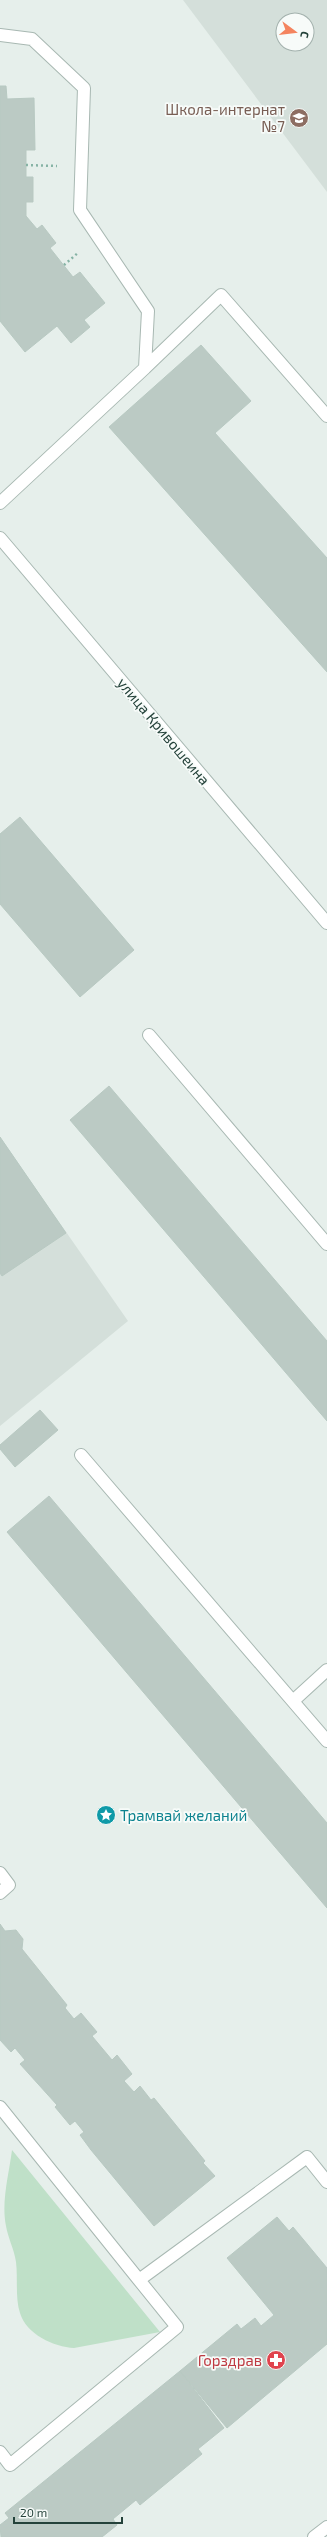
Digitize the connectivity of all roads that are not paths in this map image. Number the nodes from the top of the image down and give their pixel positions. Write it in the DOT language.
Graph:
graph roads {
  1 [pos="0,35"];
  2 [pos="145,368"];
  3 [pos="327,416"];
  4 [pos="0,503"];
  5 [pos="0,538"];
  6 [pos="327,923"];
  7 [pos="149,1034"];
  8 [pos="327,1244"];
  9 [pos="81,1455"];
  10 [pos="327,1670"];
  11 [pos="293,1701"];
  12 [pos="327,1741"];
  13 [pos="0,1874"];
  14 [pos="0,1893"];
  15 [pos="0,2107"];
  16 [pos="327,2182"];
  17 [pos="138,2280"];
  18 [pos="0,2452"];
  19 [pos="327,2527"];
  20 [pos="314,2537"];
  1 -- 2 [label="street"];
  2 -- 3 [label="street"];
  2 -- 4 [label="street"];
  5 -- 6 [label="street, улица Кривошеина"];
  7 -- 8 [label="street"];
  9 -- 11 [label="street"];
  10 -- 11 [label="street"];
  11 -- 12 [label="street"];
  13 -- 14 [label="street"];
  15 -- 17 [label="street"];
  16 -- 17 [label="street"];
  17 -- 18 [label="street"];
  19 -- 20 [label="street"];
}
